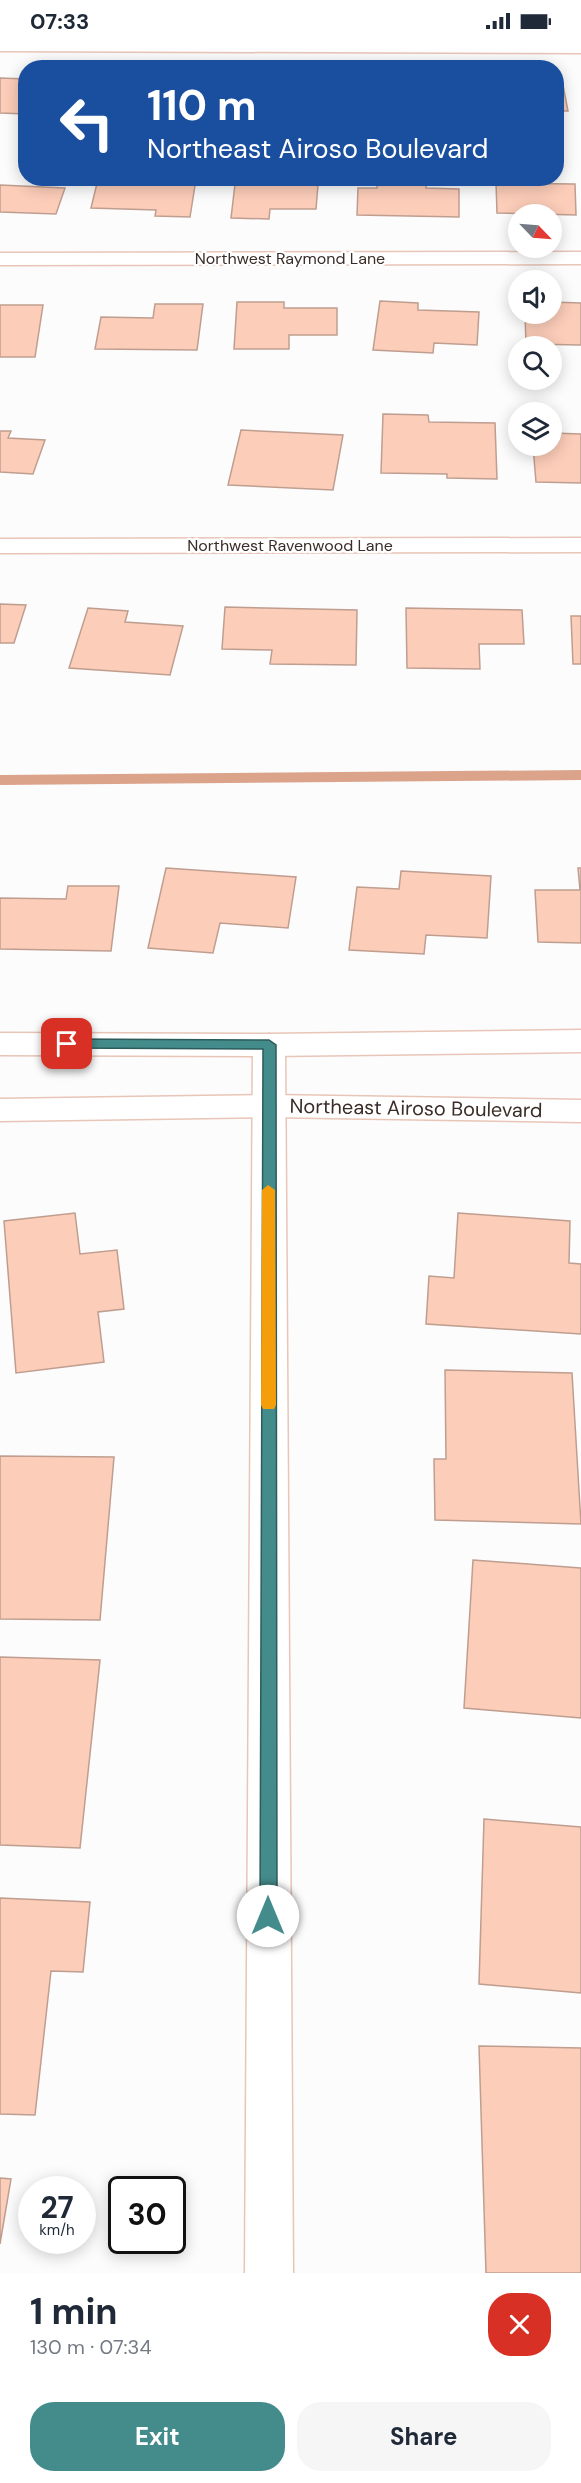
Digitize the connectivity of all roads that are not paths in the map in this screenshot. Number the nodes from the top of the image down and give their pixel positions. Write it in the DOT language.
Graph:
graph roads {
  1 [pos="85,44"];
  2 [pos="0,46"];
  3 [pos="581,47"];
  4 [pos="581,258"];
  5 [pos="0,259"];
  6 [pos="581,544"];
  7 [pos="0,546"];
  8 [pos="581,1041"];
  9 [pos="0,1044"];
  10 [pos="269,1045"];
  11 [pos="268,1106"];
  12 [pos="0,1110"];
  13 [pos="581,1111"];
  14 [pos="269,2273"];
  1 -- 2 [label="street"];
  1 -- 3 [label="street"];
  4 -- 5 [label="street, Northwest Raymond Lane"];
  6 -- 7 [label="street, Northwest Ravenwood Lane"];
  8 -- 10 [label="street"];
  9 -- 10 [label="street"];
  10 -- 11 [label="street"];
  11 -- 12 [label="street, Northeast Airoso Boulevard"];
  11 -- 13 [label="street, Northeast Airoso Boulevard"];
  11 -- 14 [label="street"];
}
